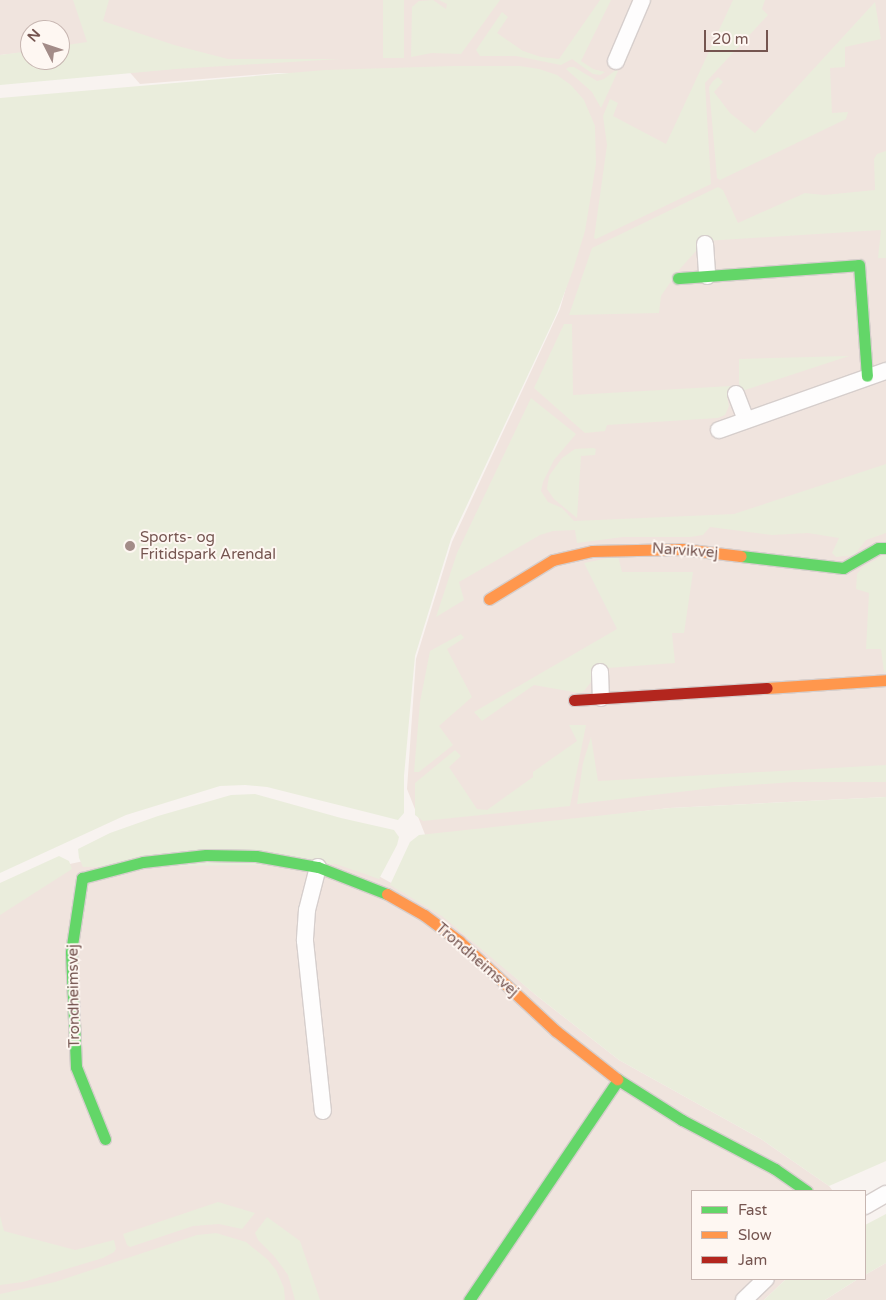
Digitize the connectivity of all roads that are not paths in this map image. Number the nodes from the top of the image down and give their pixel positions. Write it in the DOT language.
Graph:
graph roads {
  1 [pos="642,0"];
  2 [pos="616,61"];
  3 [pos="705,244"];
  4 [pos="707,276"];
  5 [pos="678,278"];
  6 [pos="886,371"];
  7 [pos="867,376"];
  8 [pos="736,394"];
  9 [pos="746,420"];
  10 [pos="719,430"];
  11 [pos="886,548"];
  12 [pos="489,599"];
  13 [pos="600,672"];
  14 [pos="886,680"];
  15 [pos="601,698"];
  16 [pos="574,700"];
  17 [pos="318,867"];
  18 [pos="618,1080"];
  19 [pos="323,1111"];
  20 [pos="105,1139"];
  21 [pos="806,1190"];
  22 [pos="886,1194"];
  23 [pos="866,1205"];
  24 [pos="765,1280"];
  25 [pos="470,1300"];
  26 [pos="744,1300"];
  1 -- 2 [label="street"];
  3 -- 4 [label="street"];
  4 -- 5 [label="street"];
  4 -- 7 [label="street"];
  6 -- 7 [label="street"];
  7 -- 9 [label="street"];
  8 -- 9 [label="street"];
  9 -- 10 [label="street"];
  11 -- 12 [label="street, Narvikvej"];
  13 -- 15 [label="street"];
  14 -- 15 [label="street"];
  15 -- 16 [label="street"];
  17 -- 18 [label="street, Trondheimsvej"];
  17 -- 19 [label="street"];
  17 -- 20 [label="street, Trondheimsvej"];
  18 -- 21 [label="street, Trondheimsvej"];
  18 -- 25 [label="street"];
  22 -- 23 [label="street"];
  24 -- 26 [label="street"];
}
